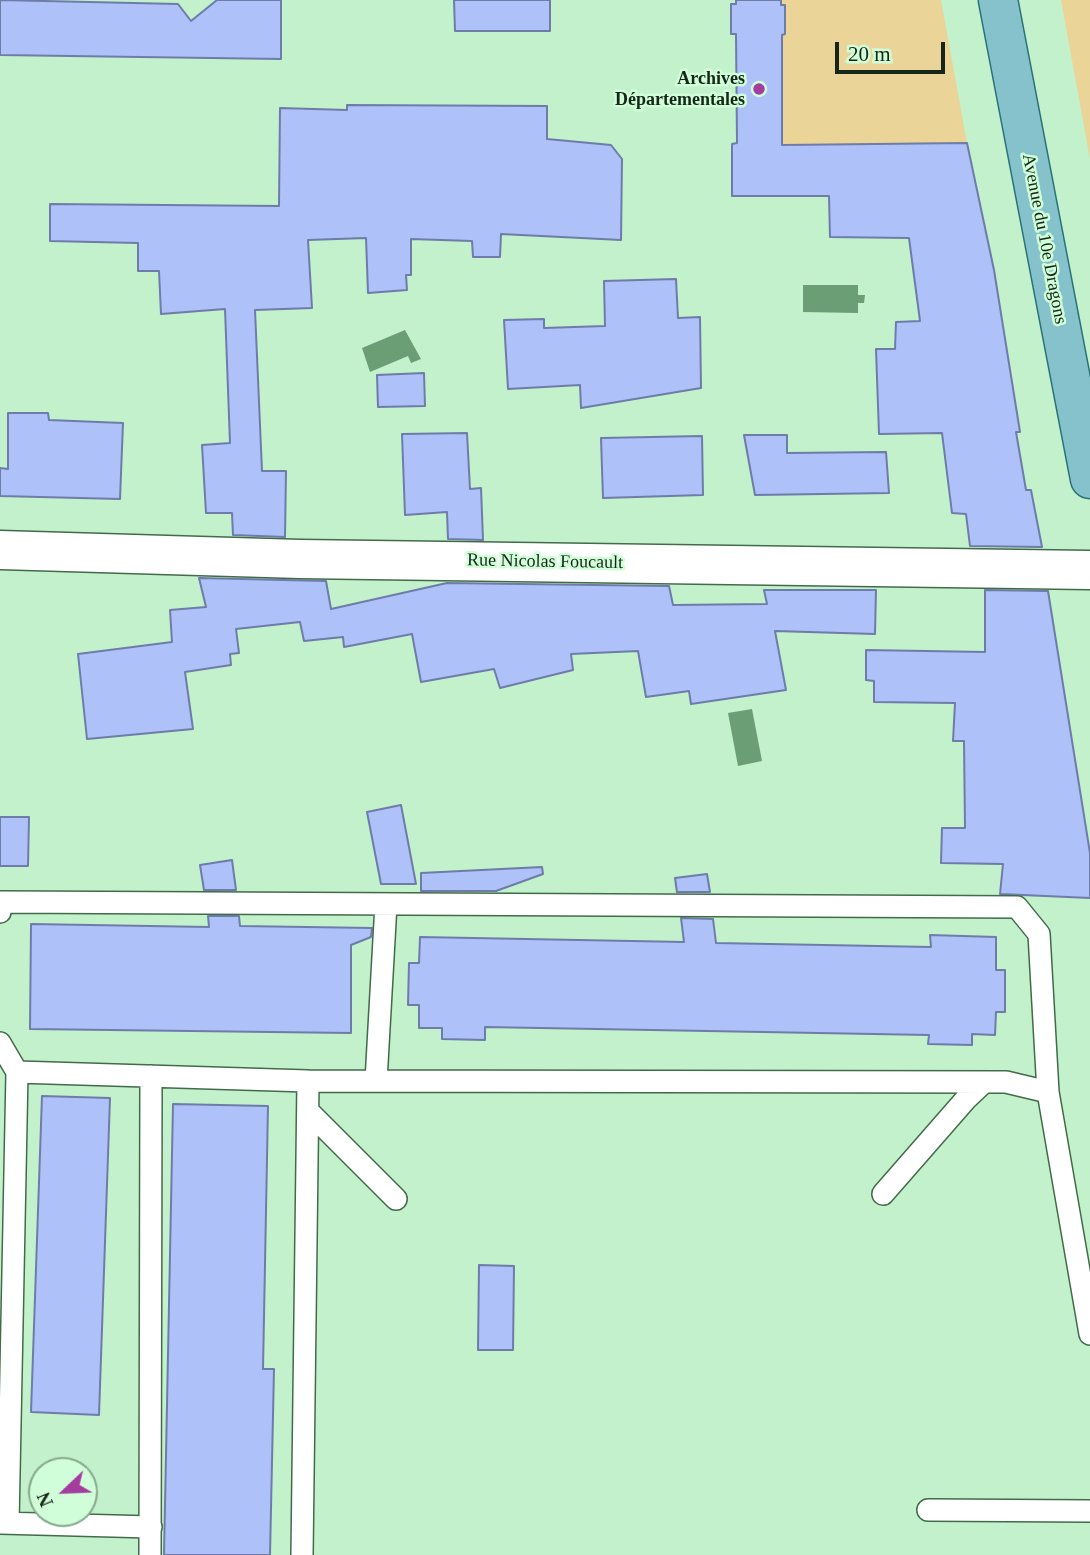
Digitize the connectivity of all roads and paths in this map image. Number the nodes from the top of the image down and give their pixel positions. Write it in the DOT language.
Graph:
graph roads {
  1 [pos="998,0"];
  2 [pos="1090,479"];
  3 [pos="0,550"];
  4 [pos="1090,569"];
  5 [pos="386,904"];
  6 [pos="0,912"];
  7 [pos="0,1044"];
  8 [pos="17,1072"];
  9 [pos="151,1076"];
  10 [pos="308,1081"];
  11 [pos="376,1081"];
  12 [pos="984,1082"];
  13 [pos="1048,1092"];
  14 [pos="308,1111"];
  15 [pos="883,1194"];
  16 [pos="396,1199"];
  17 [pos="1090,1334"];
  18 [pos="928,1510"];
  19 [pos="1090,1511"];
  20 [pos="4,1523"];
  21 [pos="150,1527"];
  22 [pos="150,1555"];
  23 [pos="302,1555"];
  1 -- 2 [label="main road, Avenue du 10e Dragons"];
  3 -- 4 [label="street, Rue Nicolas Foucault"];
  5 -- 6 [label="lane"];
  5 -- 11 [label="lane"];
  5 -- 13 [label="lane"];
  7 -- 8 [label="lane"];
  8 -- 9 [label="lane"];
  8 -- 20 [label="lane"];
  9 -- 10 [label="lane"];
  9 -- 21 [label="lane"];
  10 -- 11 [label="lane"];
  10 -- 14 [label="lane"];
  11 -- 12 [label="lane"];
  12 -- 13 [label="lane"];
  12 -- 15 [label="lane"];
  13 -- 17 [label="lane"];
  14 -- 16 [label="lane"];
  14 -- 23 [label="lane"];
  18 -- 19 [label="lane"];
  20 -- 21 [label="lane"];
  21 -- 22 [label="lane"];
}
